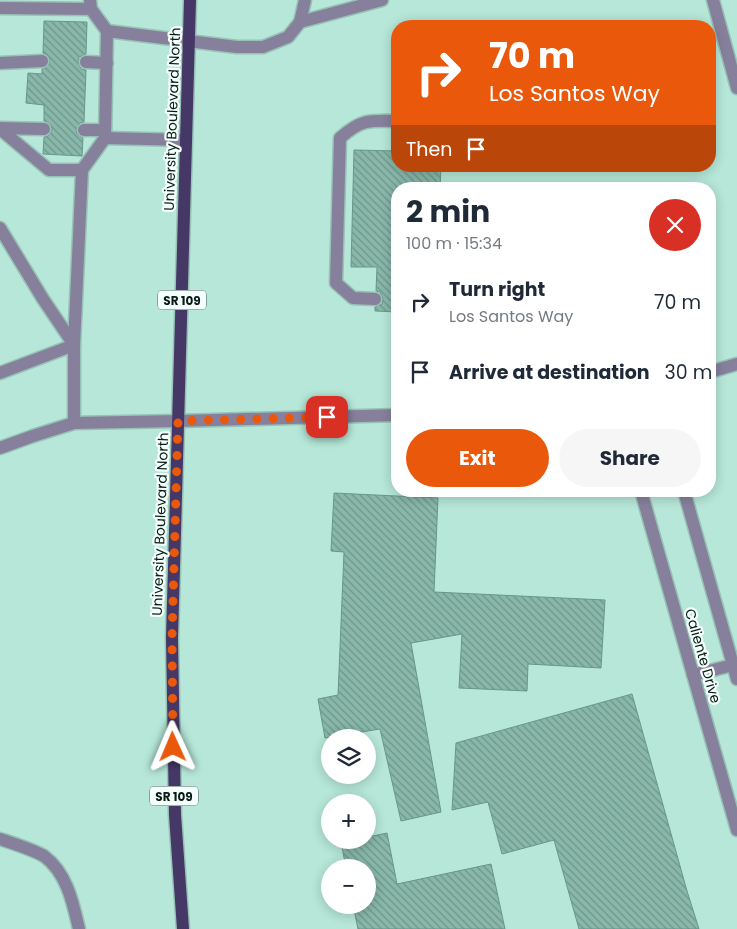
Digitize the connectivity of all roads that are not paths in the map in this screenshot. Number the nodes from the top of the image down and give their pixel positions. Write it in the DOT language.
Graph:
graph roads {
  1 [pos="190,0"];
  2 [pos="305,0"];
  3 [pos="382,0"];
  4 [pos="713,0"];
  5 [pos="91,4"];
  6 [pos="0,8"];
  7 [pos="300,22"];
  8 [pos="107,31"];
  9 [pos="189,42"];
  10 [pos="42,61"];
  11 [pos="86,62"];
  12 [pos="0,63"];
  13 [pos="106,63"];
  14 [pos="737,88"];
  15 [pos="391,121"];
  16 [pos="0,129"];
  17 [pos="44,129"];
  18 [pos="84,130"];
  19 [pos="105,134"];
  20 [pos="186,140"];
  21 [pos="82,170"];
  22 [pos="0,228"];
  23 [pos="375,299"];
  24 [pos="74,345"];
  25 [pos="737,364"];
  26 [pos="716,370"];
  27 [pos="0,373"];
  28 [pos="391,415"];
  29 [pos="178,421"];
  30 [pos="74,423"];
  31 [pos="0,448"];
  32 [pos="643,497"];
  33 [pos="686,497"];
  34 [pos="733,665"];
  35 [pos="693,675"];
  36 [pos="737,679"];
  37 [pos="737,830"];
  38 [pos="0,838"];
  39 [pos="79,929"];
  40 [pos="183,929"];
  1 -- 9 [label="main road, University Boulevard North / SR 109"];
  2 -- 7 [label="street"];
  3 -- 7 [label="street"];
  4 -- 14 [label="street"];
  5 -- 6 [label="street"];
  5 -- 8 [label="street"];
  7 -- 9 [label="street"];
  8 -- 9 [label="street"];
  8 -- 13 [label="street"];
  9 -- 20 [label="main road, University Boulevard North / SR 109"];
  10 -- 12 [label="street"];
  11 -- 13 [label="street"];
  13 -- 19 [label="street"];
  15 -- 23 [label="street"];
  16 -- 17 [label="street"];
  16 -- 21 [label="street"];
  18 -- 19 [label="street"];
  19 -- 20 [label="street"];
  19 -- 21 [label="street"];
  20 -- 29 [label="main road, University Boulevard North / SR 109"];
  21 -- 24 [label="street"];
  22 -- 24 [label="street"];
  24 -- 27 [label="street"];
  24 -- 30 [label="street"];
  25 -- 26 [label="street"];
  28 -- 29 [label="street"];
  29 -- 30 [label="street"];
  29 -- 40 [label="main road, University Boulevard North / SR 109"];
  30 -- 31 [label="street"];
  32 -- 35 [label="street, Caliente Drive"];
  33 -- 34 [label="street, Caliente Drive"];
  34 -- 35 [label="street"];
  34 -- 36 [label="street, Caliente Drive"];
  35 -- 37 [label="street, Caliente Drive"];
  38 -- 39 [label="street"];
}
